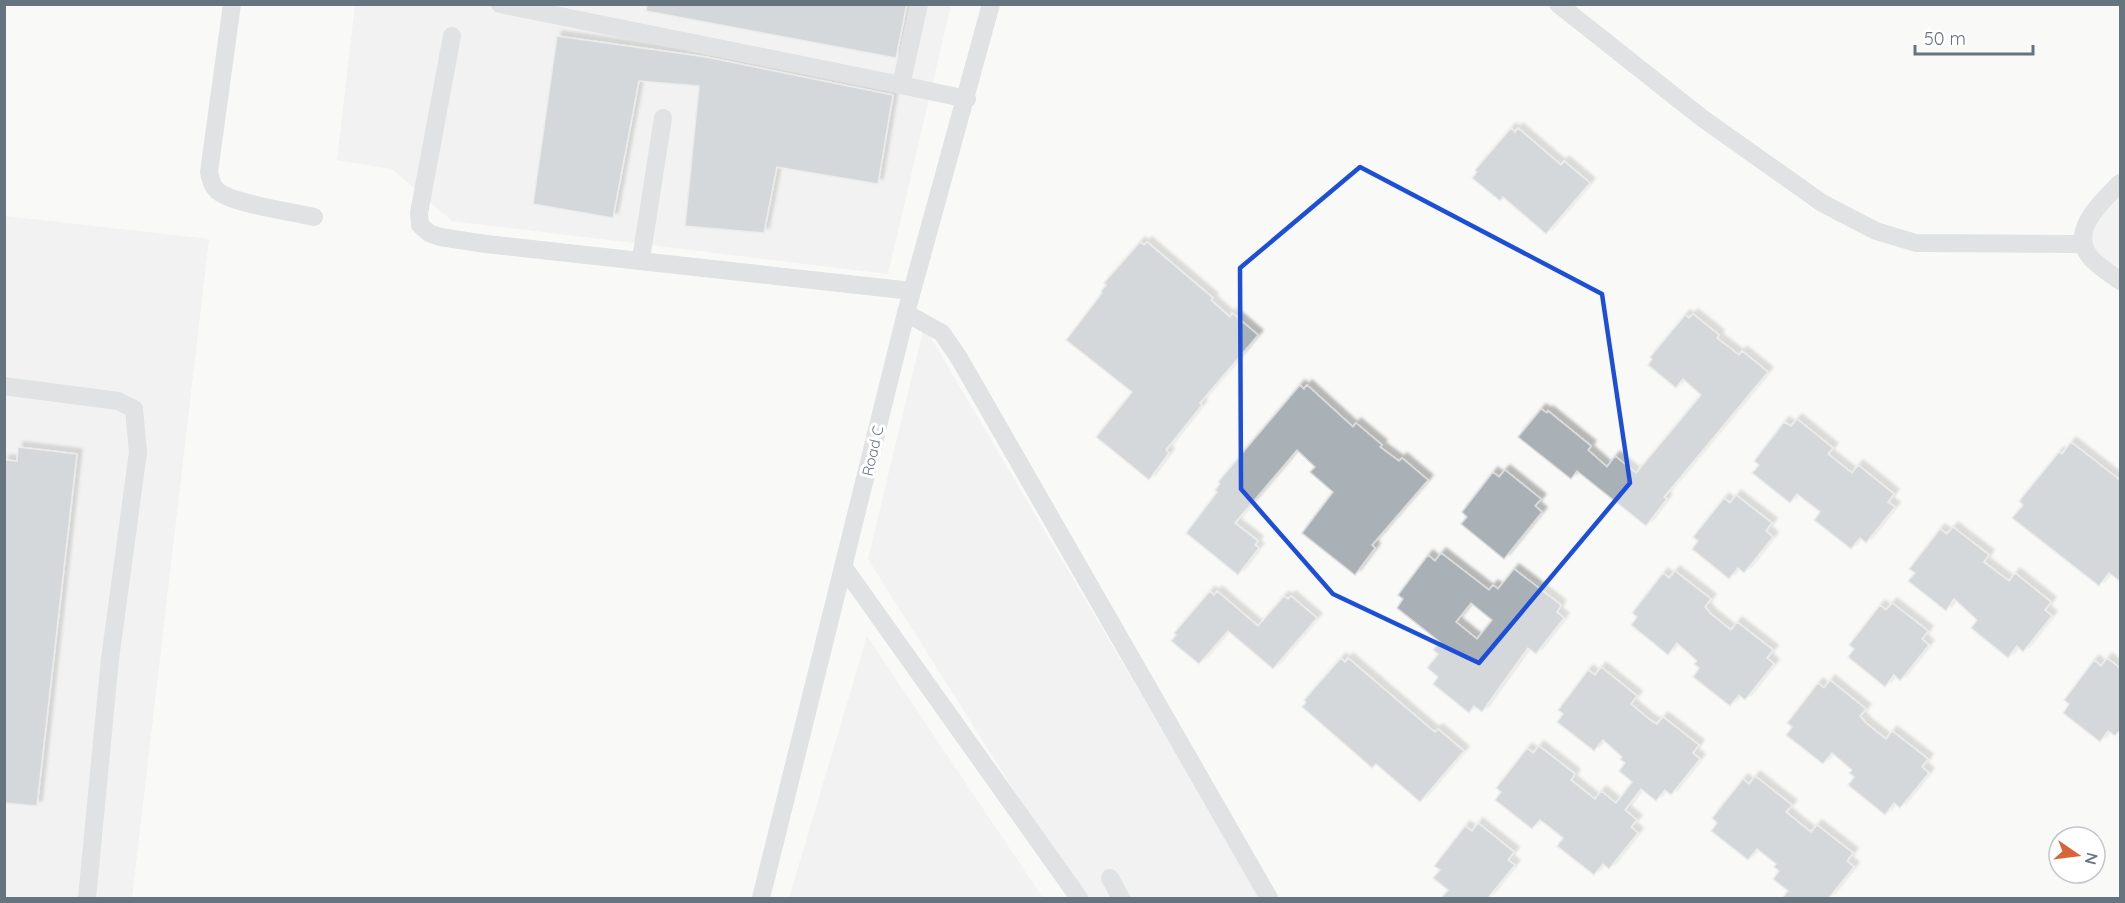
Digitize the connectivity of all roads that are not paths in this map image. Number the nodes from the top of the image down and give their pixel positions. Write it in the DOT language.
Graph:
graph roads {
  1 [pos="232,4"];
  2 [pos="500,4"];
  3 [pos="919,4"];
  4 [pos="991,4"];
  5 [pos="1558,4"];
  6 [pos="452,36"];
  7 [pos="901,85"];
  8 [pos="967,99"];
  9 [pos="663,118"];
  10 [pos="2121,183"];
  11 [pos="314,218"];
  12 [pos="2084,244"];
  13 [pos="640,259"];
  14 [pos="2121,281"];
  15 [pos="912,291"];
  16 [pos="906,313"];
  17 [pos="4,386"];
  18 [pos="845,569"];
  19 [pos="1110,878"];
  20 [pos="87,898"];
  21 [pos="761,898"];
  22 [pos="1079,898"];
  23 [pos="1121,898"];
  24 [pos="1269,898"];
  1 -- 11 [label="street"];
  2 -- 7 [label="street"];
  3 -- 7 [label="street"];
  4 -- 8 [label="street, Road C"];
  5 -- 12 [label="street"];
  6 -- 13 [label="street"];
  7 -- 8 [label="street"];
  8 -- 15 [label="street, Road C"];
  9 -- 13 [label="street"];
  10 -- 12 [label="street"];
  12 -- 14 [label="street"];
  13 -- 15 [label="street"];
  15 -- 16 [label="street, Road C"];
  16 -- 18 [label="street, Road C"];
  16 -- 24 [label="street"];
  17 -- 20 [label="street"];
  18 -- 21 [label="street, Road C"];
  18 -- 22 [label="street"];
  19 -- 23 [label="street"];
}
